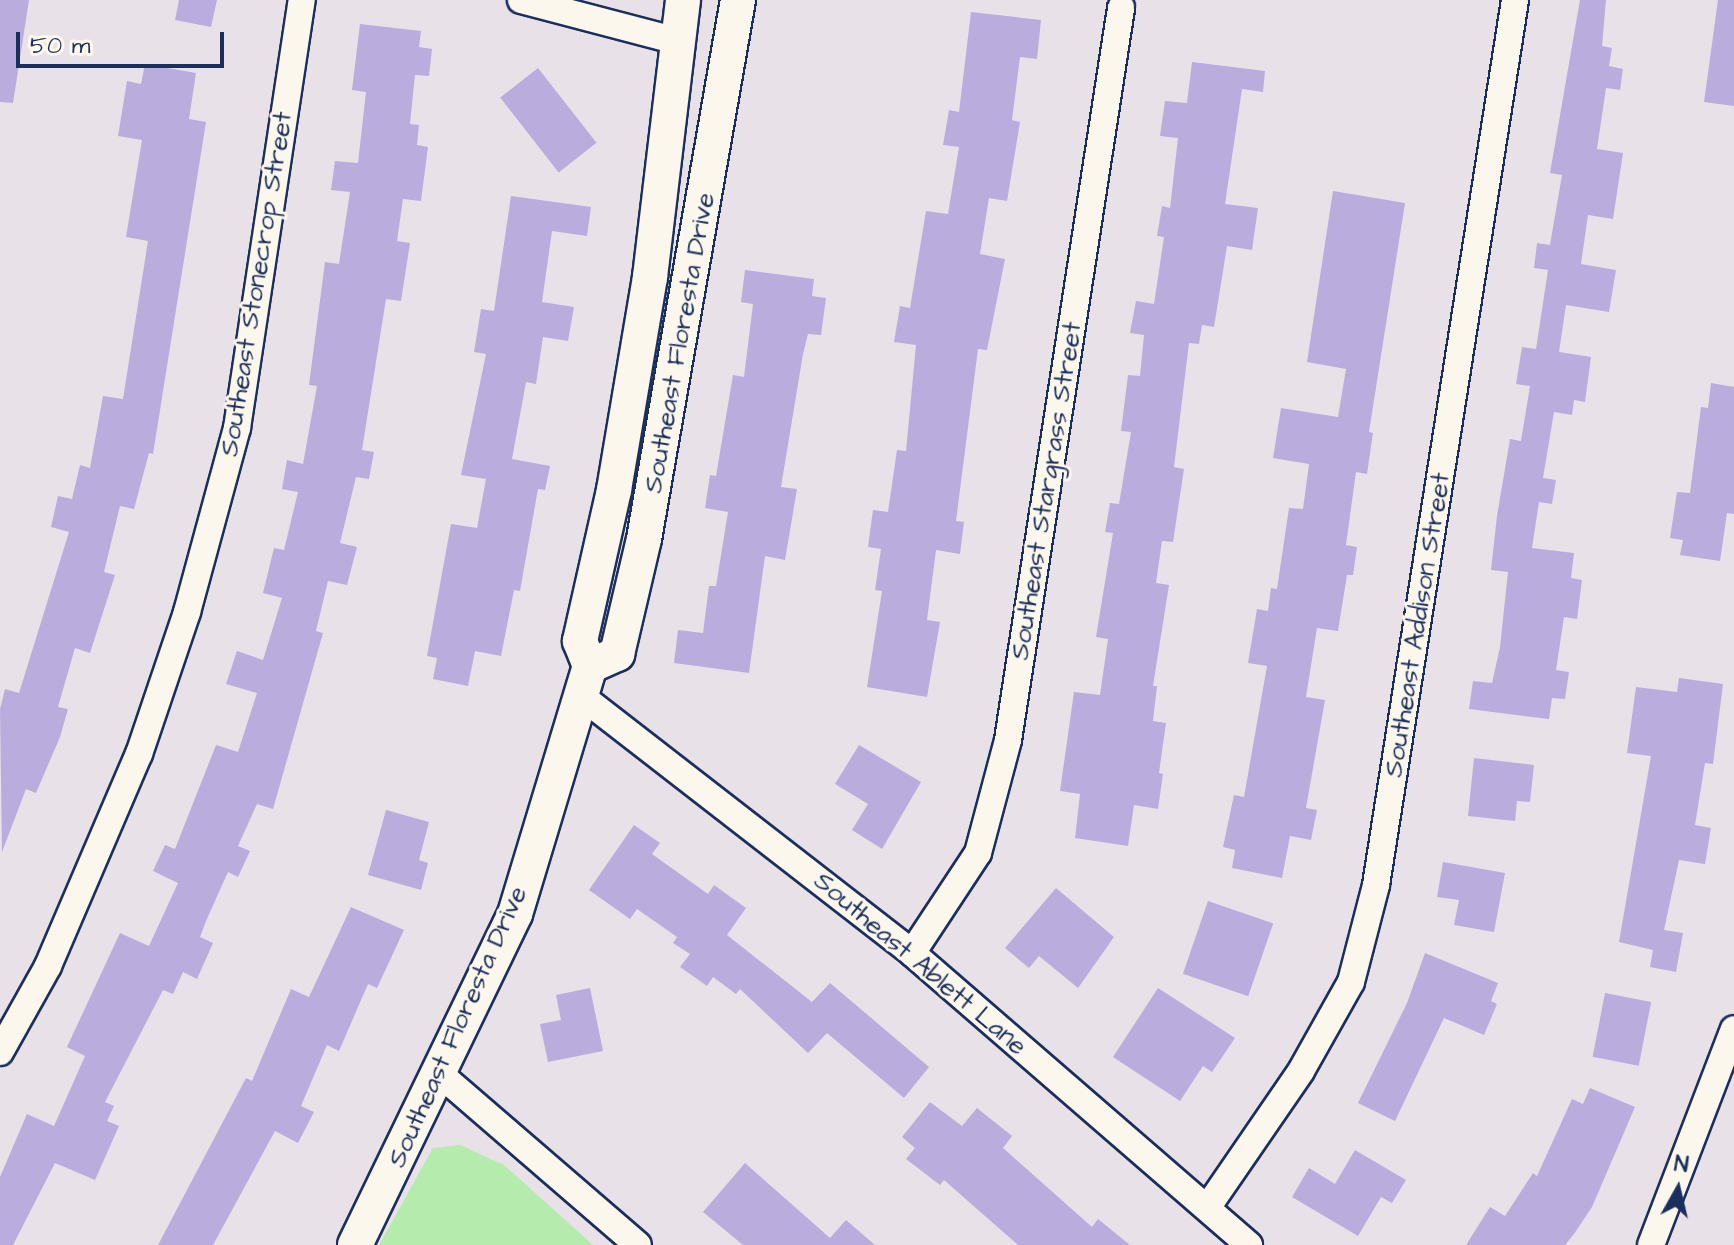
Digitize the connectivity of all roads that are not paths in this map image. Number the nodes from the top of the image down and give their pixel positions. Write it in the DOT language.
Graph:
graph roads {
  1 [pos="302,0"];
  2 [pos="521,0"];
  3 [pos="683,0"];
  4 [pos="738,0"];
  5 [pos="1515,0"];
  6 [pos="1121,8"];
  7 [pos="677,41"];
  8 [pos="586,681"];
  9 [pos="912,953"];
  10 [pos="1734,1029"];
  11 [pos="0,1052"];
  12 [pos="441,1075"];
  13 [pos="1207,1208"];
  14 [pos="355,1245"];
  15 [pos="638,1245"];
  16 [pos="1249,1245"];
  17 [pos="1651,1245"];
  1 -- 11 [label="street, Southeast Stonecrop Street"];
  2 -- 7 [label="street"];
  3 -- 7 [label="street, Southeast Floresta Drive"];
  4 -- 8 [label="street, Southeast Floresta Drive"];
  5 -- 13 [label="street, Southeast Addison Street"];
  6 -- 9 [label="street, Southeast Stargrass Street"];
  7 -- 8 [label="street, Southeast Floresta Drive"];
  8 -- 9 [label="street, Southeast Ablett Lane"];
  8 -- 12 [label="street, Southeast Floresta Drive"];
  9 -- 13 [label="street, Southeast Ablett Lane"];
  10 -- 17 [label="street"];
  12 -- 14 [label="street, Southeast Floresta Drive"];
  12 -- 15 [label="street"];
  13 -- 16 [label="street, Southeast Ablett Lane"];
}
